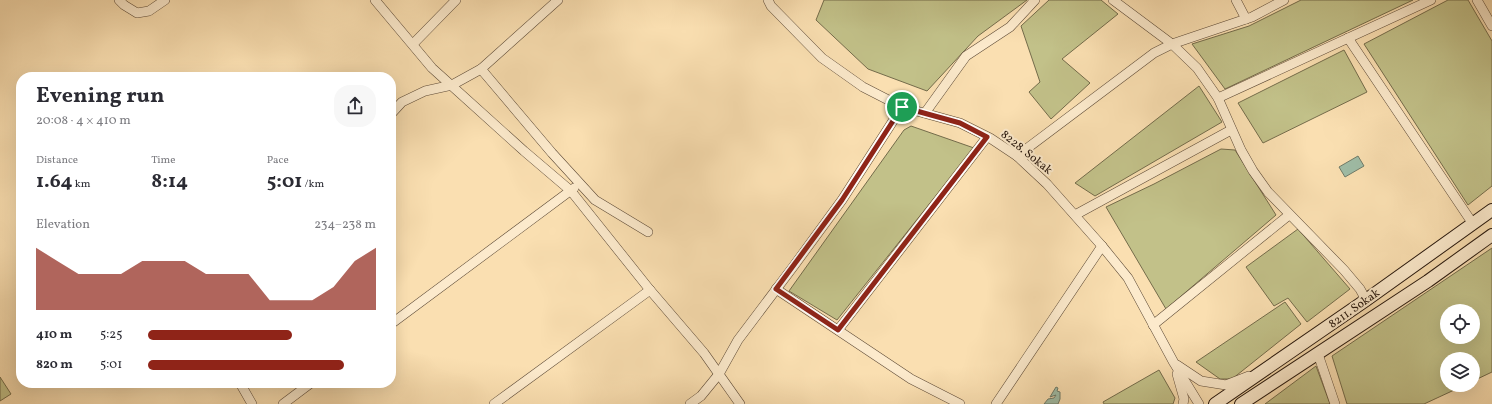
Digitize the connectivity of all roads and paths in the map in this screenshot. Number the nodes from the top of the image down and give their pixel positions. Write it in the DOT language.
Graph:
graph roads {
  1 [pos="119,0"];
  2 [pos="165,0"];
  3 [pos="375,0"];
  4 [pos="456,0"];
  5 [pos="558,0"];
  6 [pos="768,0"];
  7 [pos="1035,0"];
  8 [pos="1113,0"];
  9 [pos="1236,0"];
  10 [pos="1284,0"];
  11 [pos="1431,0"];
  12 [pos="1476,0"];
  13 [pos="1246,19"];
  14 [pos="1492,26"];
  15 [pos="1348,38"];
  16 [pos="413,44"];
  17 [pos="1172,44"];
  18 [pos="481,69"];
  19 [pos="452,85"];
  20 [pos="1218,98"];
  21 [pos="902,107"];
  22 [pos="396,109"];
  23 [pos="925,113"];
  24 [pos="1231,130"];
  25 [pos="987,137"];
  26 [pos="1017,156"];
  27 [pos="580,183"];
  28 [pos="571,191"];
  29 [pos="1492,210"];
  30 [pos="1075,215"];
  31 [pos="1289,215"];
  32 [pos="1473,224"];
  33 [pos="648,232"];
  34 [pos="1492,235"];
  35 [pos="1102,246"];
  36 [pos="776,289"];
  37 [pos="650,290"];
  38 [pos="1366,300"];
  39 [pos="396,320"];
  40 [pos="1154,325"];
  41 [pos="838,330"];
  42 [pos="1318,354"];
  43 [pos="1174,363"];
  44 [pos="1263,371"];
  45 [pos="719,374"];
  46 [pos="243,388"];
  47 [pos="304,388"];
  48 [pos="252,404"];
  49 [pos="283,404"];
  50 [pos="494,404"];
  51 [pos="690,404"];
  52 [pos="740,404"];
  53 [pos="960,404"];
  54 [pos="996,404"];
  55 [pos="1183,404"];
  56 [pos="1199,404"];
  57 [pos="1215,404"];
  58 [pos="1241,404"];
  59 [pos="1335,404"];
  1 -- 2 [label="street"];
  3 -- 16 [label="street"];
  4 -- 16 [label="street"];
  5 -- 18 [label="street"];
  6 -- 21 [label="street, 8228. Sokak"];
  7 -- 23 [label="street"];
  8 -- 17 [label="street"];
  9 -- 13 [label="street"];
  10 -- 13 [label="street"];
  11 -- 15 [label="street"];
  12 -- 14 [label="street"];
  13 -- 17 [label="street"];
  15 -- 20 [label="street"];
  15 -- 32 [label="street"];
  16 -- 19 [label="street"];
  17 -- 20 [label="street"];
  17 -- 26 [label="street"];
  18 -- 19 [label="street"];
  18 -- 27 [label="street"];
  19 -- 22 [label="street"];
  19 -- 28 [label="street"];
  20 -- 24 [label="street"];
  21 -- 23 [label="street, 8228. Sokak"];
  21 -- 36 [label="street"];
  23 -- 25 [label="street, 8228. Sokak"];
  24 -- 30 [label="street"];
  24 -- 31 [label="street"];
  25 -- 26 [label="street, 8228. Sokak"];
  25 -- 41 [label="street"];
  26 -- 30 [label="street, 8228. Sokak"];
  27 -- 28 [label="street"];
  27 -- 33 [label="street"];
  28 -- 37 [label="street"];
  28 -- 39 [label="street"];
  29 -- 32 [label="street, 8211. Sokak"];
  30 -- 35 [label="street, 8228. Sokak"];
  31 -- 38 [label="street"];
  31 -- 40 [label="street"];
  32 -- 38 [label="street, 8211. Sokak"];
  34 -- 42 [label="street"];
  35 -- 40 [label="street, 8228. Sokak"];
  35 -- 54 [label="street"];
  36 -- 41 [label="street"];
  36 -- 45 [label="street"];
  37 -- 45 [label="street"];
  37 -- 50 [label="street"];
  38 -- 44 [label="street, 8211. Sokak"];
  40 -- 43 [label="street, 8228. Sokak"];
  41 -- 53 [label="street"];
  42 -- 58 [label="street"];
  42 -- 59 [label="street"];
  43 -- 44 [label="street"];
  43 -- 55 [label="street"];
  43 -- 56 [label="street, 8228. Sokak"];
  44 -- 57 [label="street, 8211. Sokak"];
  45 -- 51 [label="street"];
  45 -- 52 [label="street"];
  46 -- 48 [label="street"];
  47 -- 49 [label="street"];
}
